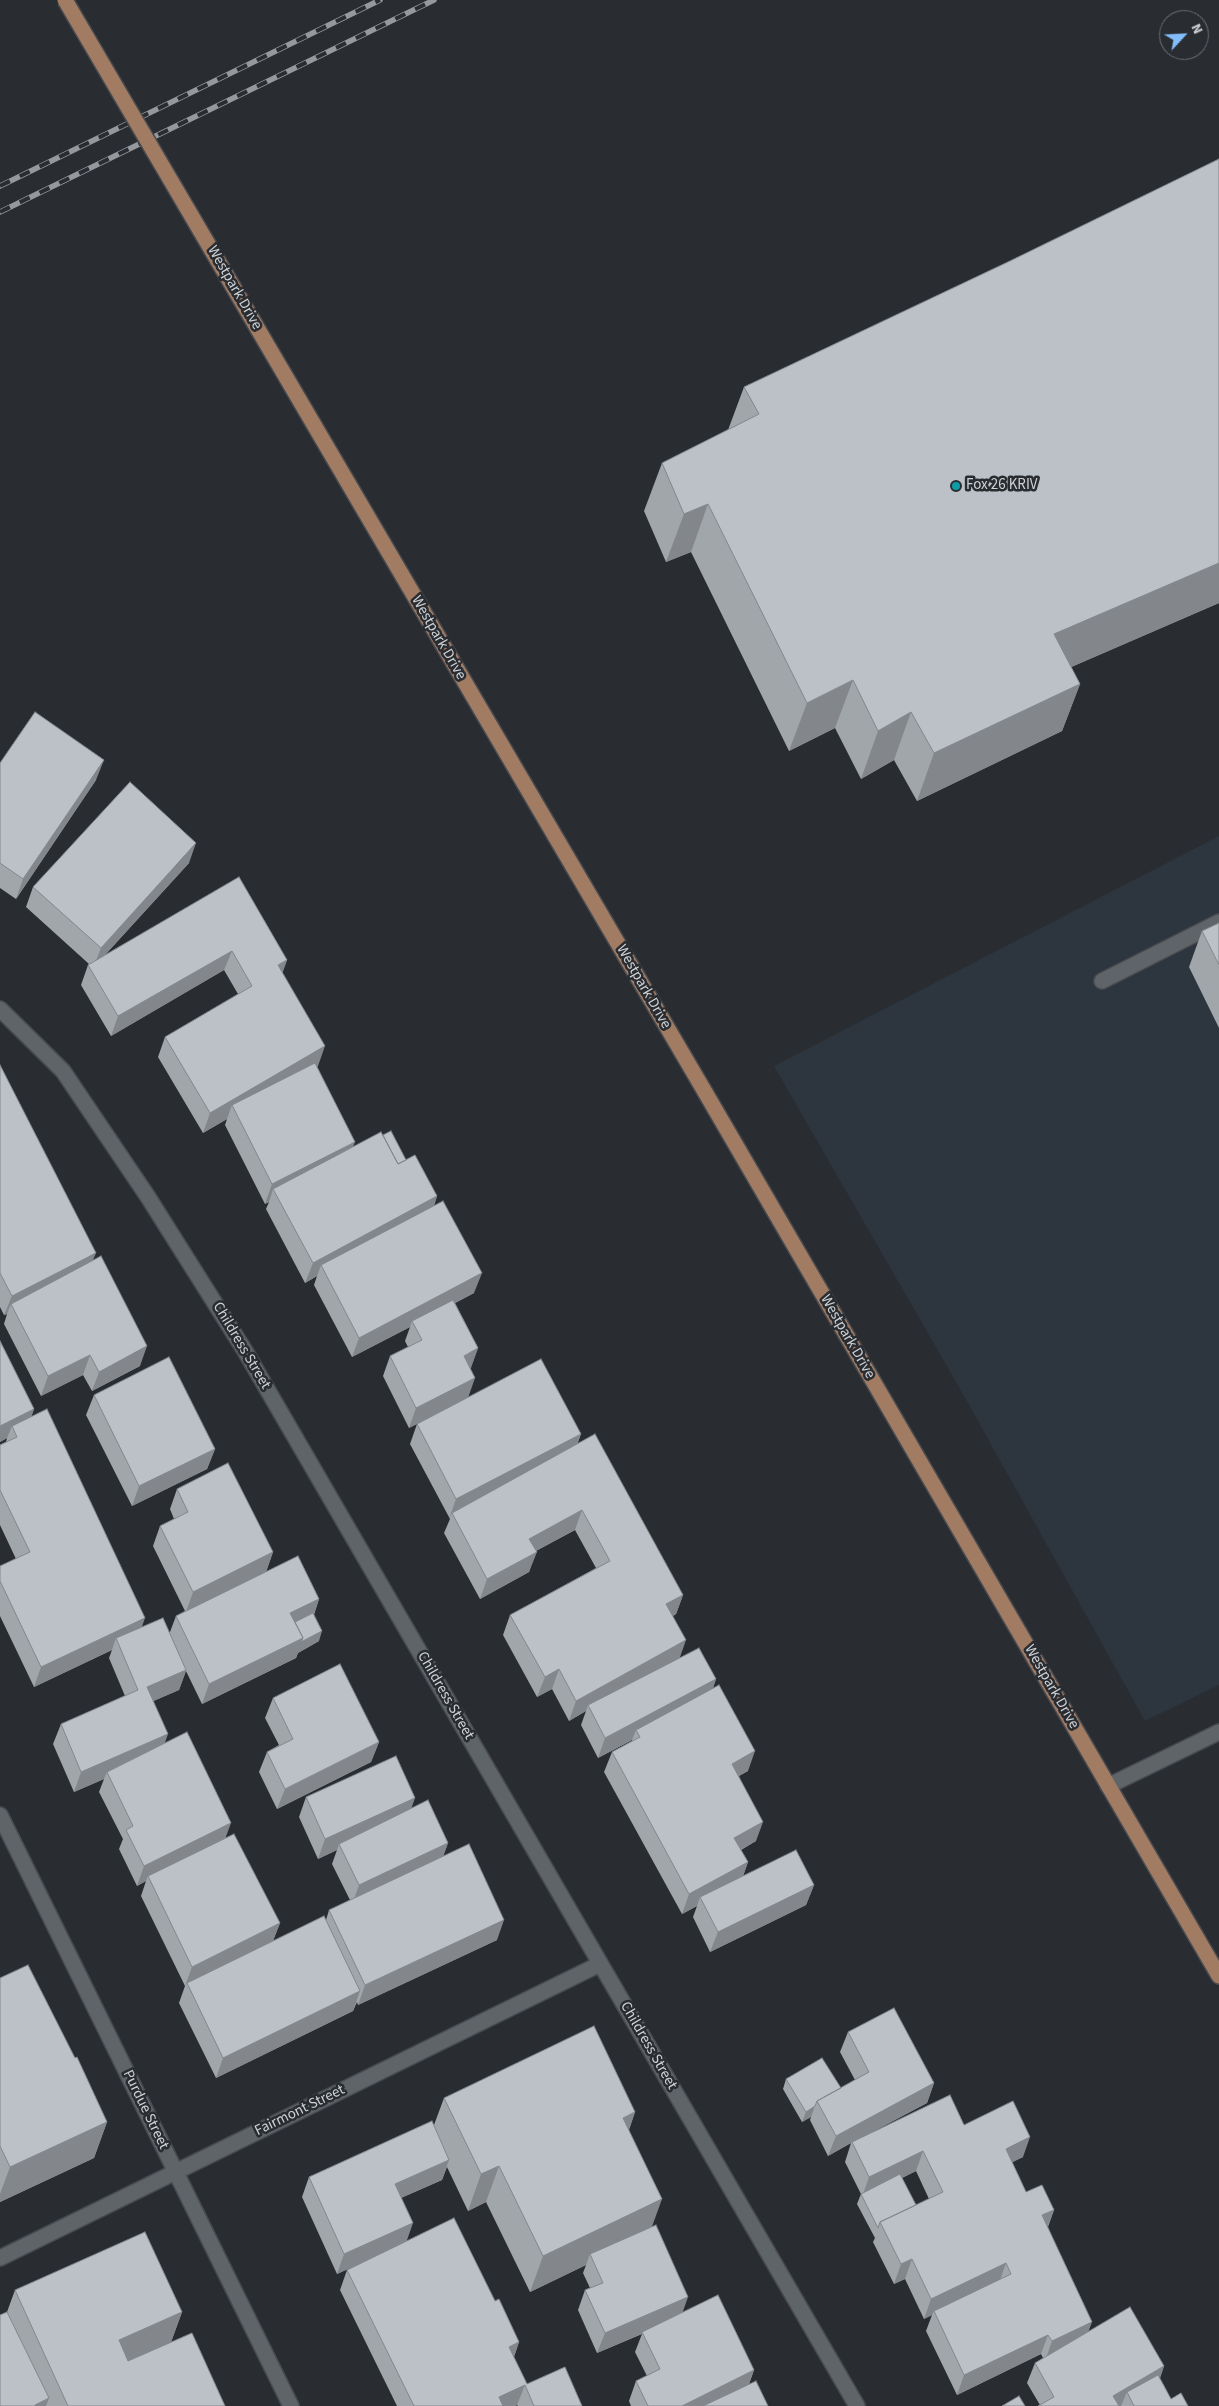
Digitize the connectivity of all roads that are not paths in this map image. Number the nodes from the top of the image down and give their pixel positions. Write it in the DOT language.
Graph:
graph roads {
  1 [pos="65,0"];
  2 [pos="1219,922"];
  3 [pos="1102,982"];
  4 [pos="0,1009"];
  5 [pos="1219,1732"];
  6 [pos="1108,1786"];
  7 [pos="0,1815"];
  8 [pos="600,1964"];
  9 [pos="1219,1976"];
  10 [pos="176,2172"];
  11 [pos="0,2258"];
  12 [pos="291,2406"];
  13 [pos="856,2406"];
  1 -- 6 [label="main road, Westpark Drive, bridge"];
  2 -- 3 [label="street"];
  4 -- 8 [label="street, Childress Street"];
  5 -- 6 [label="street"];
  6 -- 9 [label="main road, Westpark Drive"];
  7 -- 10 [label="street, Purdue Street"];
  8 -- 10 [label="street, Fairmont Street"];
  8 -- 13 [label="street, Childress Street"];
  10 -- 11 [label="street, Fairmont Street"];
  10 -- 12 [label="street, Purdue Street"];
}
